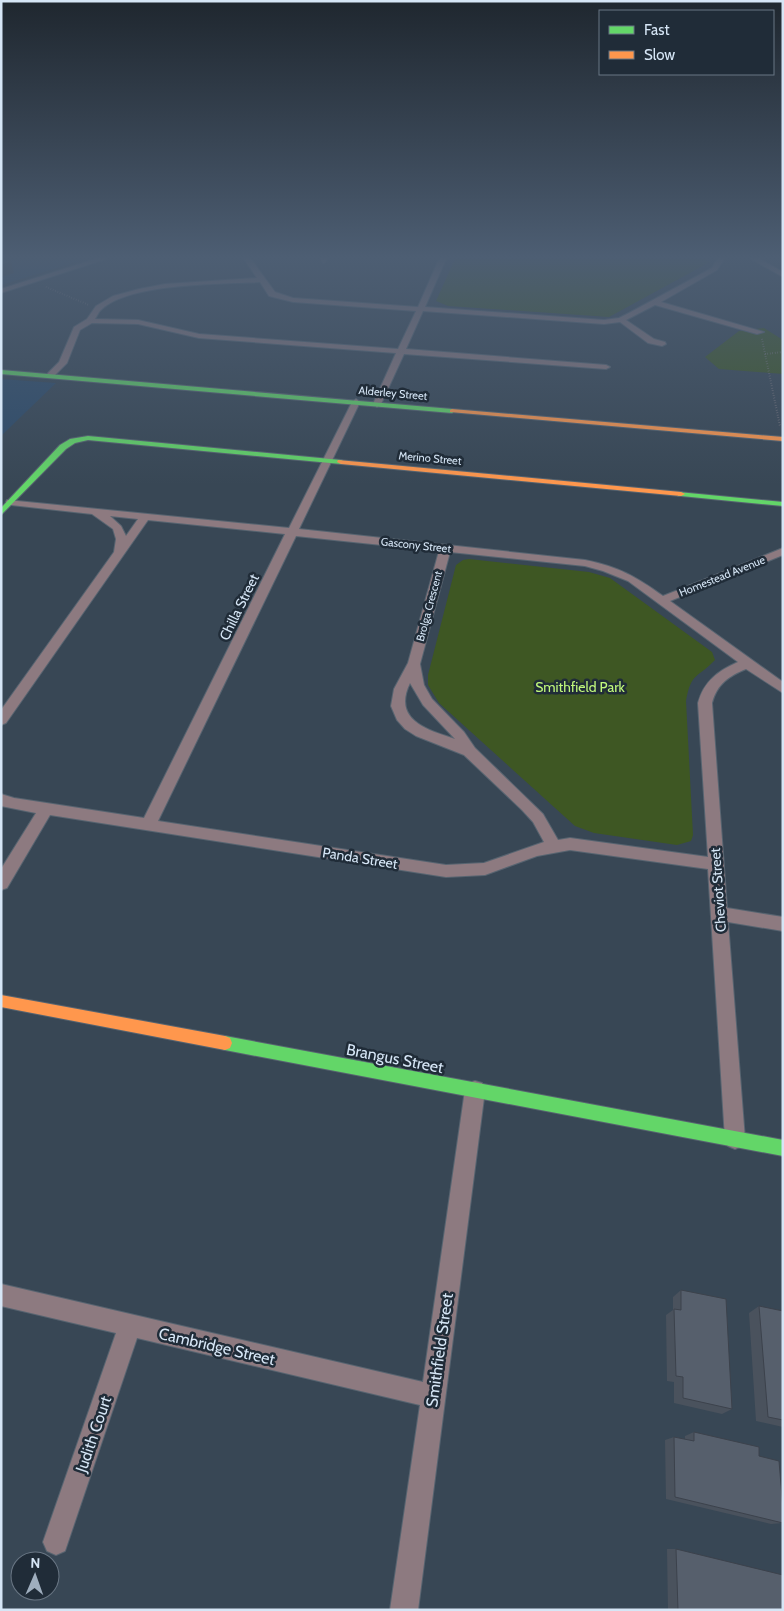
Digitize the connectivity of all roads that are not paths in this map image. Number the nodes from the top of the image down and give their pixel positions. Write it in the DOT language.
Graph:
graph roads {
  1 [pos="75,334"];
  2 [pos="190,334"];
  3 [pos="409,334"];
  4 [pos="641,334"];
  5 [pos="662,344"];
  6 [pos="401,351"];
  7 [pos="606,367"];
  8 [pos="1,372"];
  9 [pos="49,376"];
  10 [pos="356,402"];
  11 [pos="377,404"];
  12 [pos="783,439"];
  13 [pos="327,461"];
  14 [pos="11,502"];
  15 [pos="783,504"];
  16 [pos="89,510"];
  17 [pos="1,513"];
  18 [pos="145,517"];
  19 [pos="292,532"];
  20 [pos="445,549"];
  21 [pos="120,552"];
  22 [pos="781,553"];
  23 [pos="661,601"];
  24 [pos="414,664"];
  25 [pos="748,664"];
  26 [pos="783,689"];
  27 [pos="1,720"];
  28 [pos="470,752"];
  29 [pos="1,800"];
  30 [pos="46,809"];
  31 [pos="148,825"];
  32 [pos="553,846"];
  33 [pos="716,864"];
  34 [pos="1,883"];
  35 [pos="719,914"];
  36 [pos="783,924"];
  37 [pos="1,1001"];
  38 [pos="475,1090"];
  39 [pos="735,1139"];
  40 [pos="783,1148"];
  41 [pos="1,1295"];
  42 [pos="130,1326"];
  43 [pos="433,1396"];
  44 [pos="56,1542"];
  45 [pos="404,1610"];
  1 -- 9 [label="street"];
  2 -- 6 [label="street"];
  3 -- 6 [label="street"];
  4 -- 5 [label="street"];
  6 -- 7 [label="street"];
  6 -- 11 [label="street"];
  8 -- 9 [label="street, Alderley Street"];
  9 -- 10 [label="street, Alderley Street"];
  10 -- 11 [label="street, Alderley Street"];
  10 -- 13 [label="street, Chilla Street"];
  11 -- 12 [label="street, Alderley Street"];
  13 -- 14 [label="street, Merino Street"];
  13 -- 15 [label="street, Merino Street"];
  13 -- 19 [label="street, Chilla Street"];
  14 -- 16 [label="street, Gascony Street"];
  14 -- 17 [label="street"];
  16 -- 18 [label="street, Gascony Street"];
  16 -- 21 [label="street"];
  18 -- 19 [label="street, Gascony Street"];
  18 -- 21 [label="street"];
  19 -- 20 [label="street, Gascony Street"];
  19 -- 31 [label="street, Chilla Street"];
  20 -- 23 [label="street, Gascony Street"];
  20 -- 24 [label="street, Brolga Crescent"];
  21 -- 27 [label="street"];
  22 -- 23 [label="street, Homestead Avenue"];
  23 -- 25 [label="street, Gascony Street"];
  24 -- 28 [label="street, Brolga Crescent"];
  24 -- 28 [label="street, Brolga Crescent"];
  25 -- 26 [label="street, Gascony Street"];
  25 -- 33 [label="street, Cheviot Street"];
  28 -- 32 [label="street, Brolga Crescent"];
  29 -- 30 [label="street, Panda Street"];
  30 -- 31 [label="street, Panda Street"];
  30 -- 34 [label="street"];
  31 -- 32 [label="street, Panda Street"];
  32 -- 33 [label="street, Panda Street"];
  33 -- 35 [label="street, Cheviot Street"];
  35 -- 36 [label="street"];
  35 -- 39 [label="street, Cheviot Street"];
  37 -- 38 [label="street, Brangus Street"];
  38 -- 39 [label="street, Brangus Street"];
  38 -- 43 [label="street, Smithfield Street"];
  39 -- 40 [label="street, Brangus Street"];
  41 -- 42 [label="street, Cambridge Street"];
  42 -- 43 [label="street, Cambridge Street"];
  42 -- 44 [label="street, Judith Court"];
  43 -- 45 [label="street, Smithfield Street"];
}
